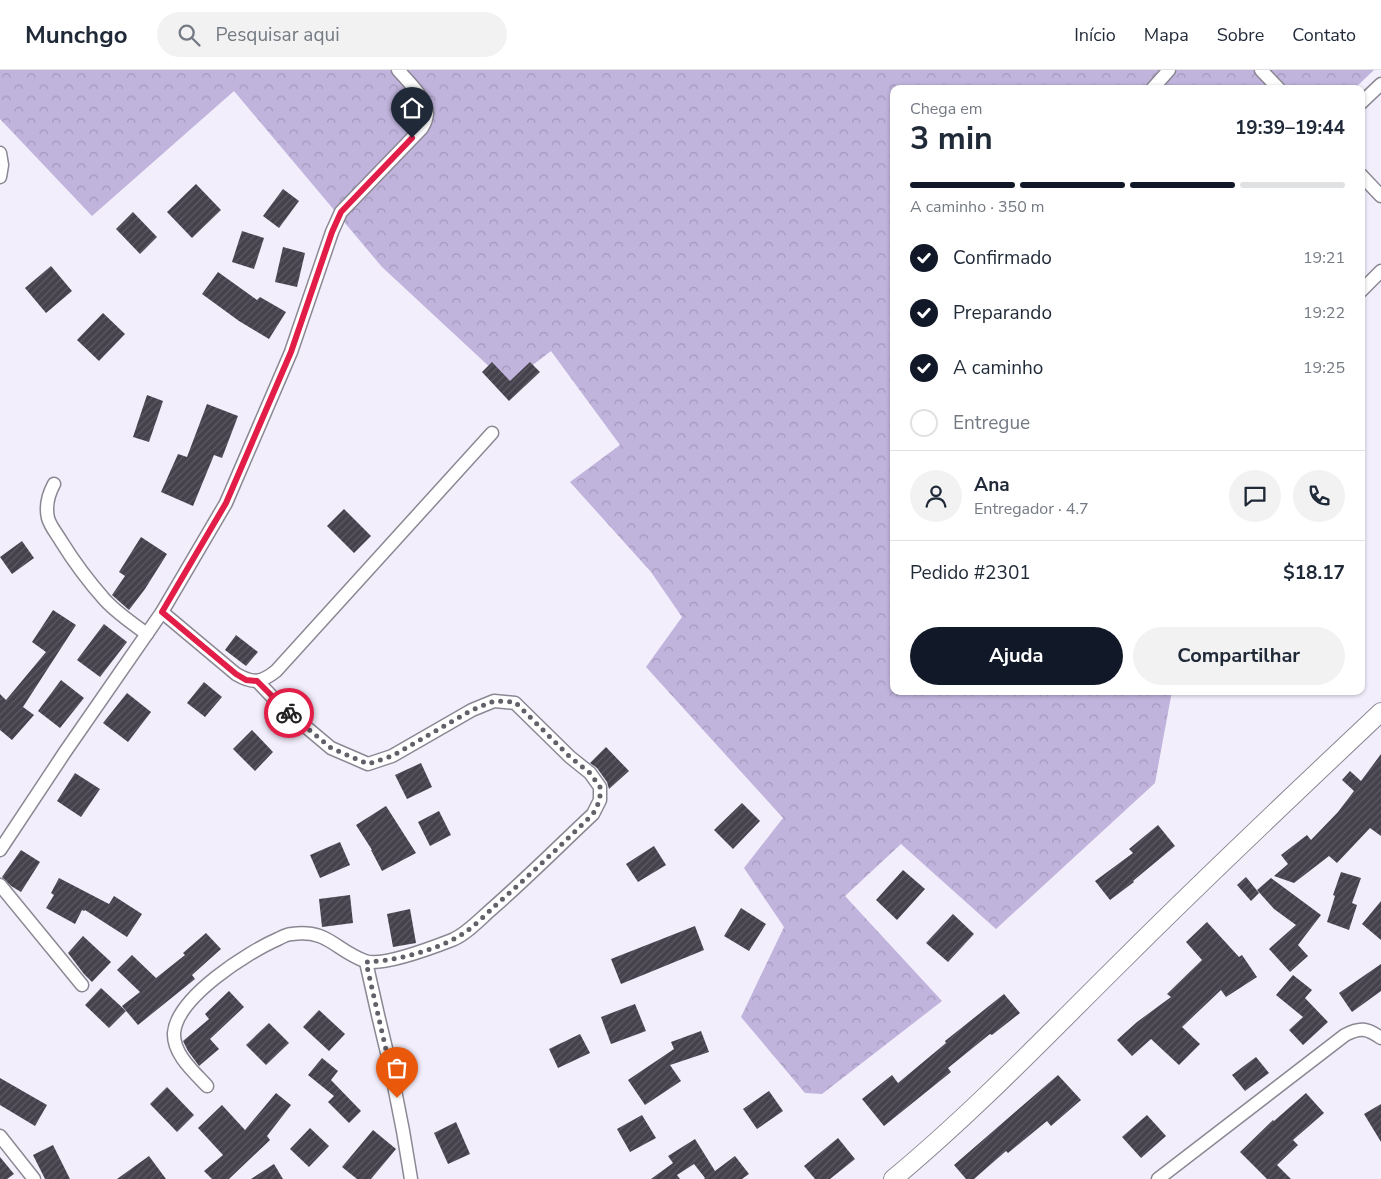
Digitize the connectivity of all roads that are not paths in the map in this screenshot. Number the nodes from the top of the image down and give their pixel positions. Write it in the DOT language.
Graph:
graph roads {
  1 [pos="398,70"];
  2 [pos="1169,70"];
  3 [pos="1261,70"];
  4 [pos="1381,84"];
  5 [pos="1156,85"];
  6 [pos="1275,85"];
  7 [pos="1365,99"];
  8 [pos="0,153"];
  9 [pos="0,177"];
  10 [pos="1365,179"];
  11 [pos="1381,196"];
  12 [pos="1381,271"];
  13 [pos="1365,287"];
  14 [pos="492,433"];
  15 [pos="54,484"];
  16 [pos="162,612"];
  17 [pos="147,634"];
  18 [pos="257,681"];
  19 [pos="1381,712"];
  20 [pos="0,850"];
  21 [pos="0,885"];
  22 [pos="366,962"];
  23 [pos="82,984"];
  24 [pos="1381,1038"];
  25 [pos="207,1086"];
  26 [pos="0,1136"];
  27 [pos="34,1179"];
  28 [pos="411,1179"];
  29 [pos="893,1179"];
  30 [pos="1158,1179"];
  1 -- 16 [label="street"];
  2 -- 5 [label="street"];
  3 -- 6 [label="street"];
  4 -- 7 [label="street"];
  8 -- 9 [label="street"];
  10 -- 11 [label="street"];
  12 -- 13 [label="street"];
  14 -- 18 [label="street"];
  15 -- 17 [label="street"];
  16 -- 17 [label="street"];
  16 -- 18 [label="street"];
  17 -- 20 [label="street"];
  18 -- 22 [label="street"];
  19 -- 29 [label="main road"];
  21 -- 23 [label="street"];
  22 -- 25 [label="street"];
  22 -- 28 [label="street"];
  24 -- 30 [label="street"];
  26 -- 27 [label="street"];
}
